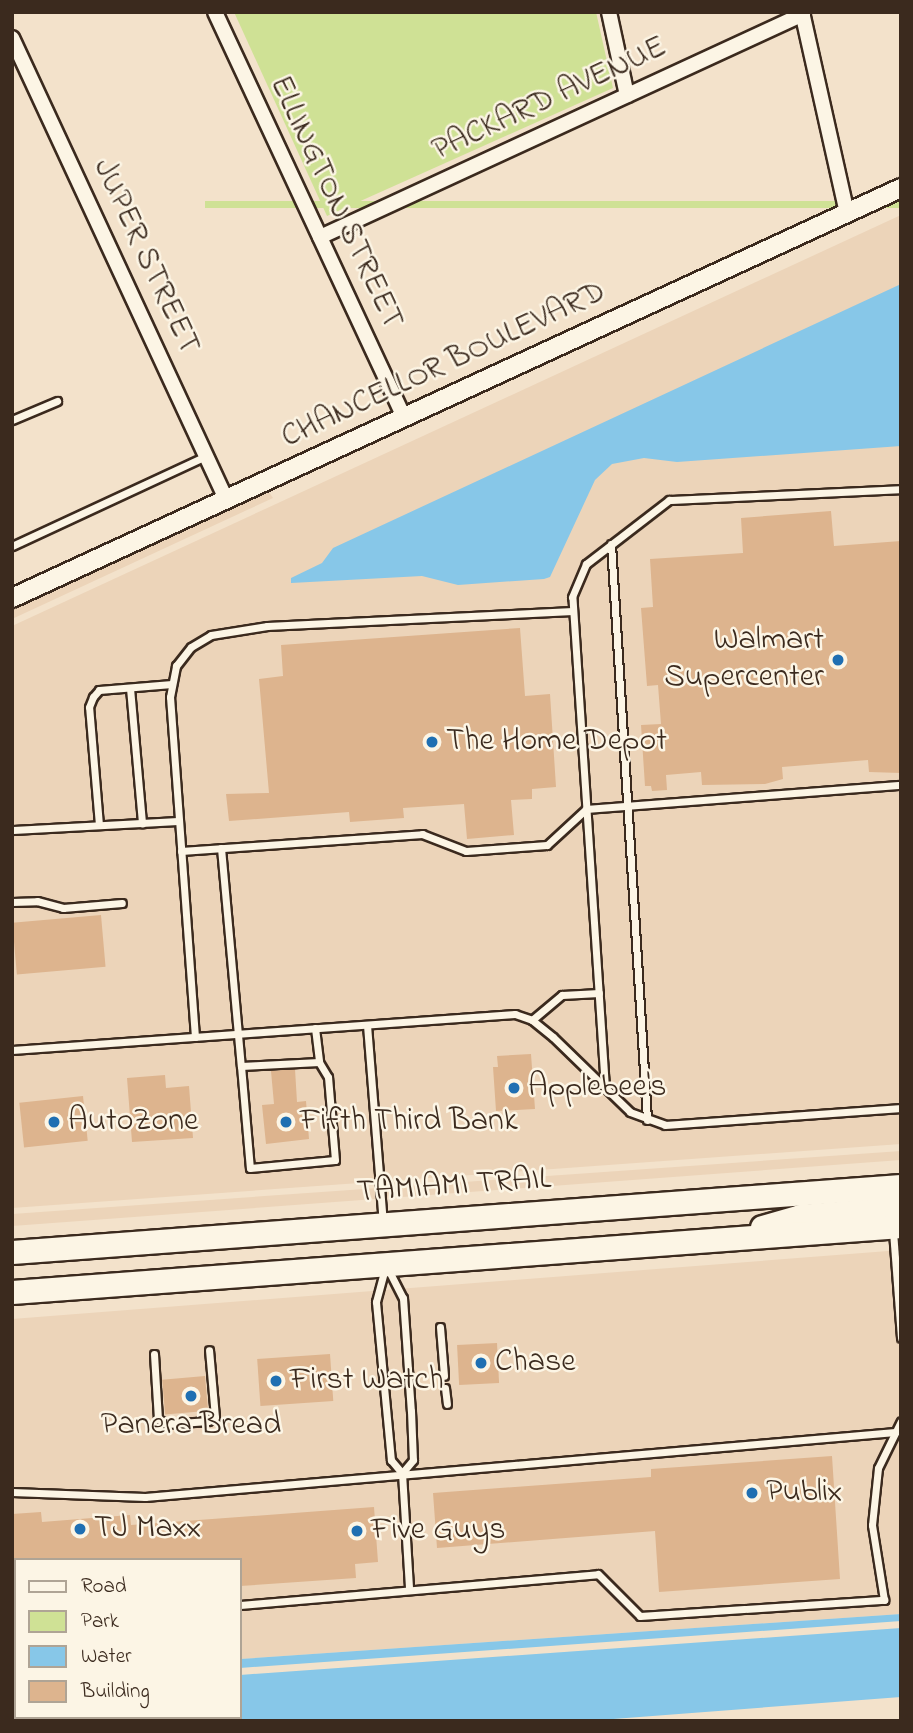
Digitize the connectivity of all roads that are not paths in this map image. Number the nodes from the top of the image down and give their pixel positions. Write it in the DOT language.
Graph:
graph roads {
  1 [pos="215,12"];
  2 [pos="609,12"];
  3 [pos="803,13"];
  4 [pos="12,38"];
  5 [pos="627,95"];
  6 [pos="901,188"];
  7 [pos="847,213"];
  8 [pos="320,237"];
  9 [pos="57,401"];
  10 [pos="404,417"];
  11 [pos="12,420"];
  12 [pos="206,456"];
  13 [pos="901,489"];
  14 [pos="226,499"];
  15 [pos="611,544"];
  16 [pos="12,546"];
  17 [pos="14,592"];
  18 [pos="573,611"];
  19 [pos="173,684"];
  20 [pos="130,688"];
  21 [pos="901,785"];
  22 [pos="628,806"];
  23 [pos="586,809"];
  24 [pos="179,821"];
  25 [pos="142,823"];
  26 [pos="99,825"];
  27 [pos="12,830"];
  28 [pos="221,848"];
  29 [pos="181,851"];
  30 [pos="12,902"];
  31 [pos="122,903"];
  32 [pos="599,993"];
  33 [pos="532,1020"];
  34 [pos="367,1024"];
  35 [pos="315,1028"];
  36 [pos="238,1034"];
  37 [pos="195,1037"];
  38 [pos="12,1050"];
  39 [pos="319,1062"];
  40 [pos="241,1066"];
  41 [pos="605,1088"];
  42 [pos="901,1108"];
  43 [pos="647,1120"];
  44 [pos="901,1186"];
  45 [pos="898,1220"];
  46 [pos="384,1224"];
  47 [pos="19,1253"];
  48 [pos="386,1264"];
  49 [pos="12,1292"];
  50 [pos="440,1327"];
  51 [pos="901,1338"];
  52 [pos="209,1350"];
  53 [pos="154,1354"];
  54 [pos="444,1376"];
  55 [pos="445,1388"];
  56 [pos="447,1404"];
  57 [pos="901,1421"];
  58 [pos="895,1432"];
  59 [pos="402,1473"];
  60 [pos="12,1492"];
  61 [pos="409,1589"];
  62 [pos="242,1605"];
  1 -- 8 [label="street, ELLINGTON STREET"];
  2 -- 5 [label="street"];
  3 -- 5 [label="street, PACKARD AVENUE"];
  3 -- 7 [label="street"];
  4 -- 12 [label="street, JUPER STREET"];
  5 -- 8 [label="street, PACKARD AVENUE"];
  6 -- 7 [label="street, CHANCELLOR BOULEVARD"];
  7 -- 10 [label="street, CHANCELLOR BOULEVARD"];
  8 -- 10 [label="street, ELLINGTON STREET"];
  9 -- 11 [label="lane"];
  10 -- 14 [label="street, CHANCELLOR BOULEVARD"];
  12 -- 14 [label="street, JUPER STREET"];
  12 -- 16 [label="lane"];
  13 -- 15 [label="lane"];
  14 -- 17 [label="street, CHANCELLOR BOULEVARD"];
  15 -- 18 [label="lane"];
  15 -- 22 [label="lane"];
  18 -- 19 [label="lane"];
  18 -- 23 [label="lane"];
  19 -- 20 [label="lane"];
  19 -- 24 [label="lane"];
  20 -- 25 [label="lane"];
  20 -- 26 [label="lane"];
  21 -- 22 [label="lane"];
  22 -- 23 [label="lane"];
  22 -- 43 [label="lane"];
  23 -- 28 [label="lane"];
  23 -- 32 [label="lane"];
  24 -- 25 [label="lane"];
  24 -- 29 [label="lane"];
  25 -- 26 [label="lane"];
  26 -- 27 [label="lane"];
  28 -- 29 [label="lane"];
  28 -- 36 [label="lane"];
  29 -- 37 [label="lane"];
  30 -- 31 [label="lane"];
  32 -- 33 [label="lane"];
  32 -- 41 [label="lane"];
  33 -- 34 [label="lane"];
  33 -- 41 [label="lane"];
  34 -- 35 [label="lane"];
  34 -- 46 [label="lane"];
  35 -- 36 [label="lane"];
  35 -- 39 [label="lane"];
  36 -- 37 [label="lane"];
  36 -- 40 [label="lane"];
  37 -- 38 [label="lane"];
  39 -- 40 [label="lane"];
  39 -- 40 [label="lane"];
  41 -- 43 [label="lane"];
  42 -- 43 [label="lane"];
  44 -- 46 [label="main road, TAMIAMI TRAIL"];
  45 -- 48 [label="main road"];
  45 -- 51 [label="lane"];
  46 -- 47 [label="main road, TAMIAMI TRAIL"];
  46 -- 48 [label="main road"];
  48 -- 49 [label="main road"];
  48 -- 59 [label="lane"];
  48 -- 59 [label="lane"];
  50 -- 54 [label="lane"];
  52 -- 53 [label="lane"];
  55 -- 56 [label="lane"];
  57 -- 58 [label="lane"];
  58 -- 59 [label="lane"];
  58 -- 61 [label="lane"];
  59 -- 60 [label="lane"];
  59 -- 61 [label="lane"];
  61 -- 62 [label="lane"];
}
